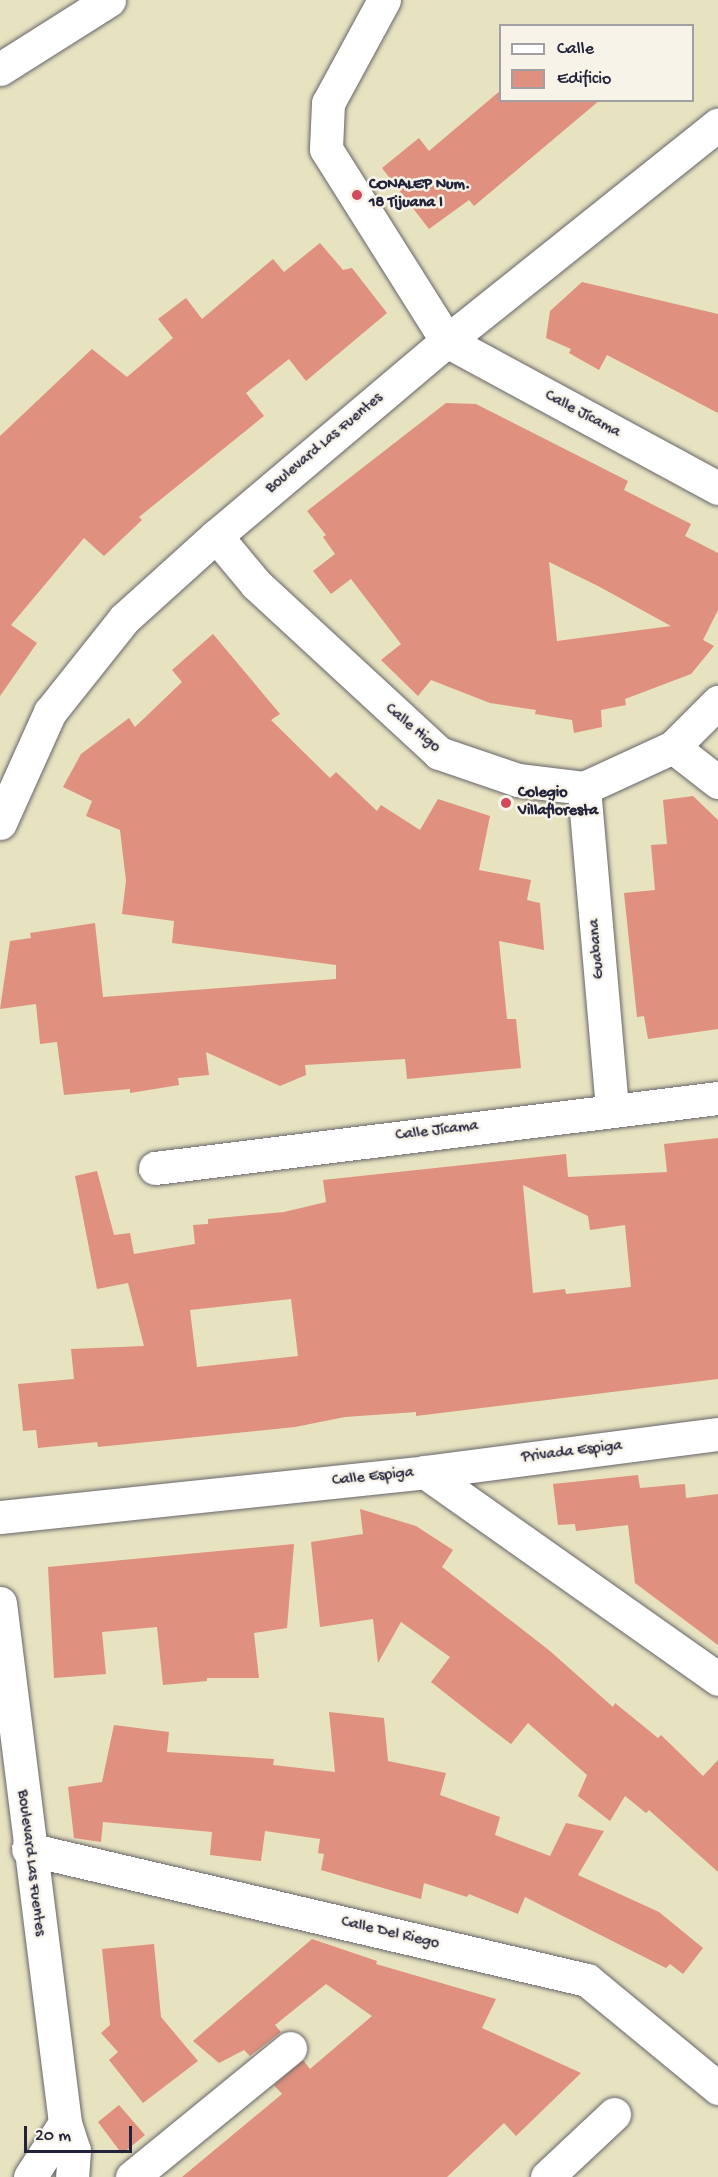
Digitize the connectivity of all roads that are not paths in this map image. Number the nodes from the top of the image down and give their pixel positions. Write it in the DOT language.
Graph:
graph roads {
  1 [pos="109,0"];
  2 [pos="384,0"];
  3 [pos="0,69"];
  4 [pos="718,125"];
  5 [pos="447,340"];
  6 [pos="718,488"];
  7 [pos="216,536"];
  8 [pos="718,702"];
  9 [pos="673,747"];
  10 [pos="718,782"];
  11 [pos="584,788"];
  12 [pos="0,823"];
  13 [pos="718,1098"];
  14 [pos="612,1110"];
  15 [pos="155,1168"];
  16 [pos="718,1434"];
  17 [pos="425,1472"];
  18 [pos="0,1517"];
  19 [pos="0,1603"];
  20 [pos="718,1679"];
  21 [pos="11,1804"];
  22 [pos="28,1849"];
  23 [pos="290,2048"];
  24 [pos="718,2088"];
  25 [pos="614,2114"];
  26 [pos="65,2123"];
  27 [pos="38,2165"];
  28 [pos="70,2177"];
  29 [pos="132,2177"];
  30 [pos="547,2177"];
  1 -- 3 [label="street"];
  2 -- 5 [label="street"];
  4 -- 5 [label="street, Boulevard Las Fuentes"];
  5 -- 6 [label="street, Calle Jícama"];
  5 -- 7 [label="street, Boulevard Las Fuentes"];
  7 -- 11 [label="street, Calle Higo"];
  7 -- 12 [label="street, Boulevard Las Fuentes"];
  8 -- 9 [label="street"];
  9 -- 10 [label="street"];
  9 -- 11 [label="street"];
  11 -- 14 [label="street, Guabana"];
  13 -- 14 [label="street, Calle Jícama"];
  14 -- 15 [label="street, Calle Jícama"];
  16 -- 17 [label="street, Privada Espiga"];
  17 -- 18 [label="street, Calle Espiga"];
  17 -- 20 [label="street, Calle Espiga"];
  19 -- 21 [label="street, Boulevard Las Fuentes"];
  21 -- 22 [label="street, Boulevard Las Fuentes"];
  22 -- 24 [label="street, Calle Del Riego"];
  22 -- 26 [label="street, Boulevard Las Fuentes"];
  23 -- 29 [label="street"];
  25 -- 30 [label="street"];
  26 -- 27 [label="street"];
  26 -- 28 [label="street, Boulevard Las Fuentes"];
  27 -- 28 [label="street"];
}
